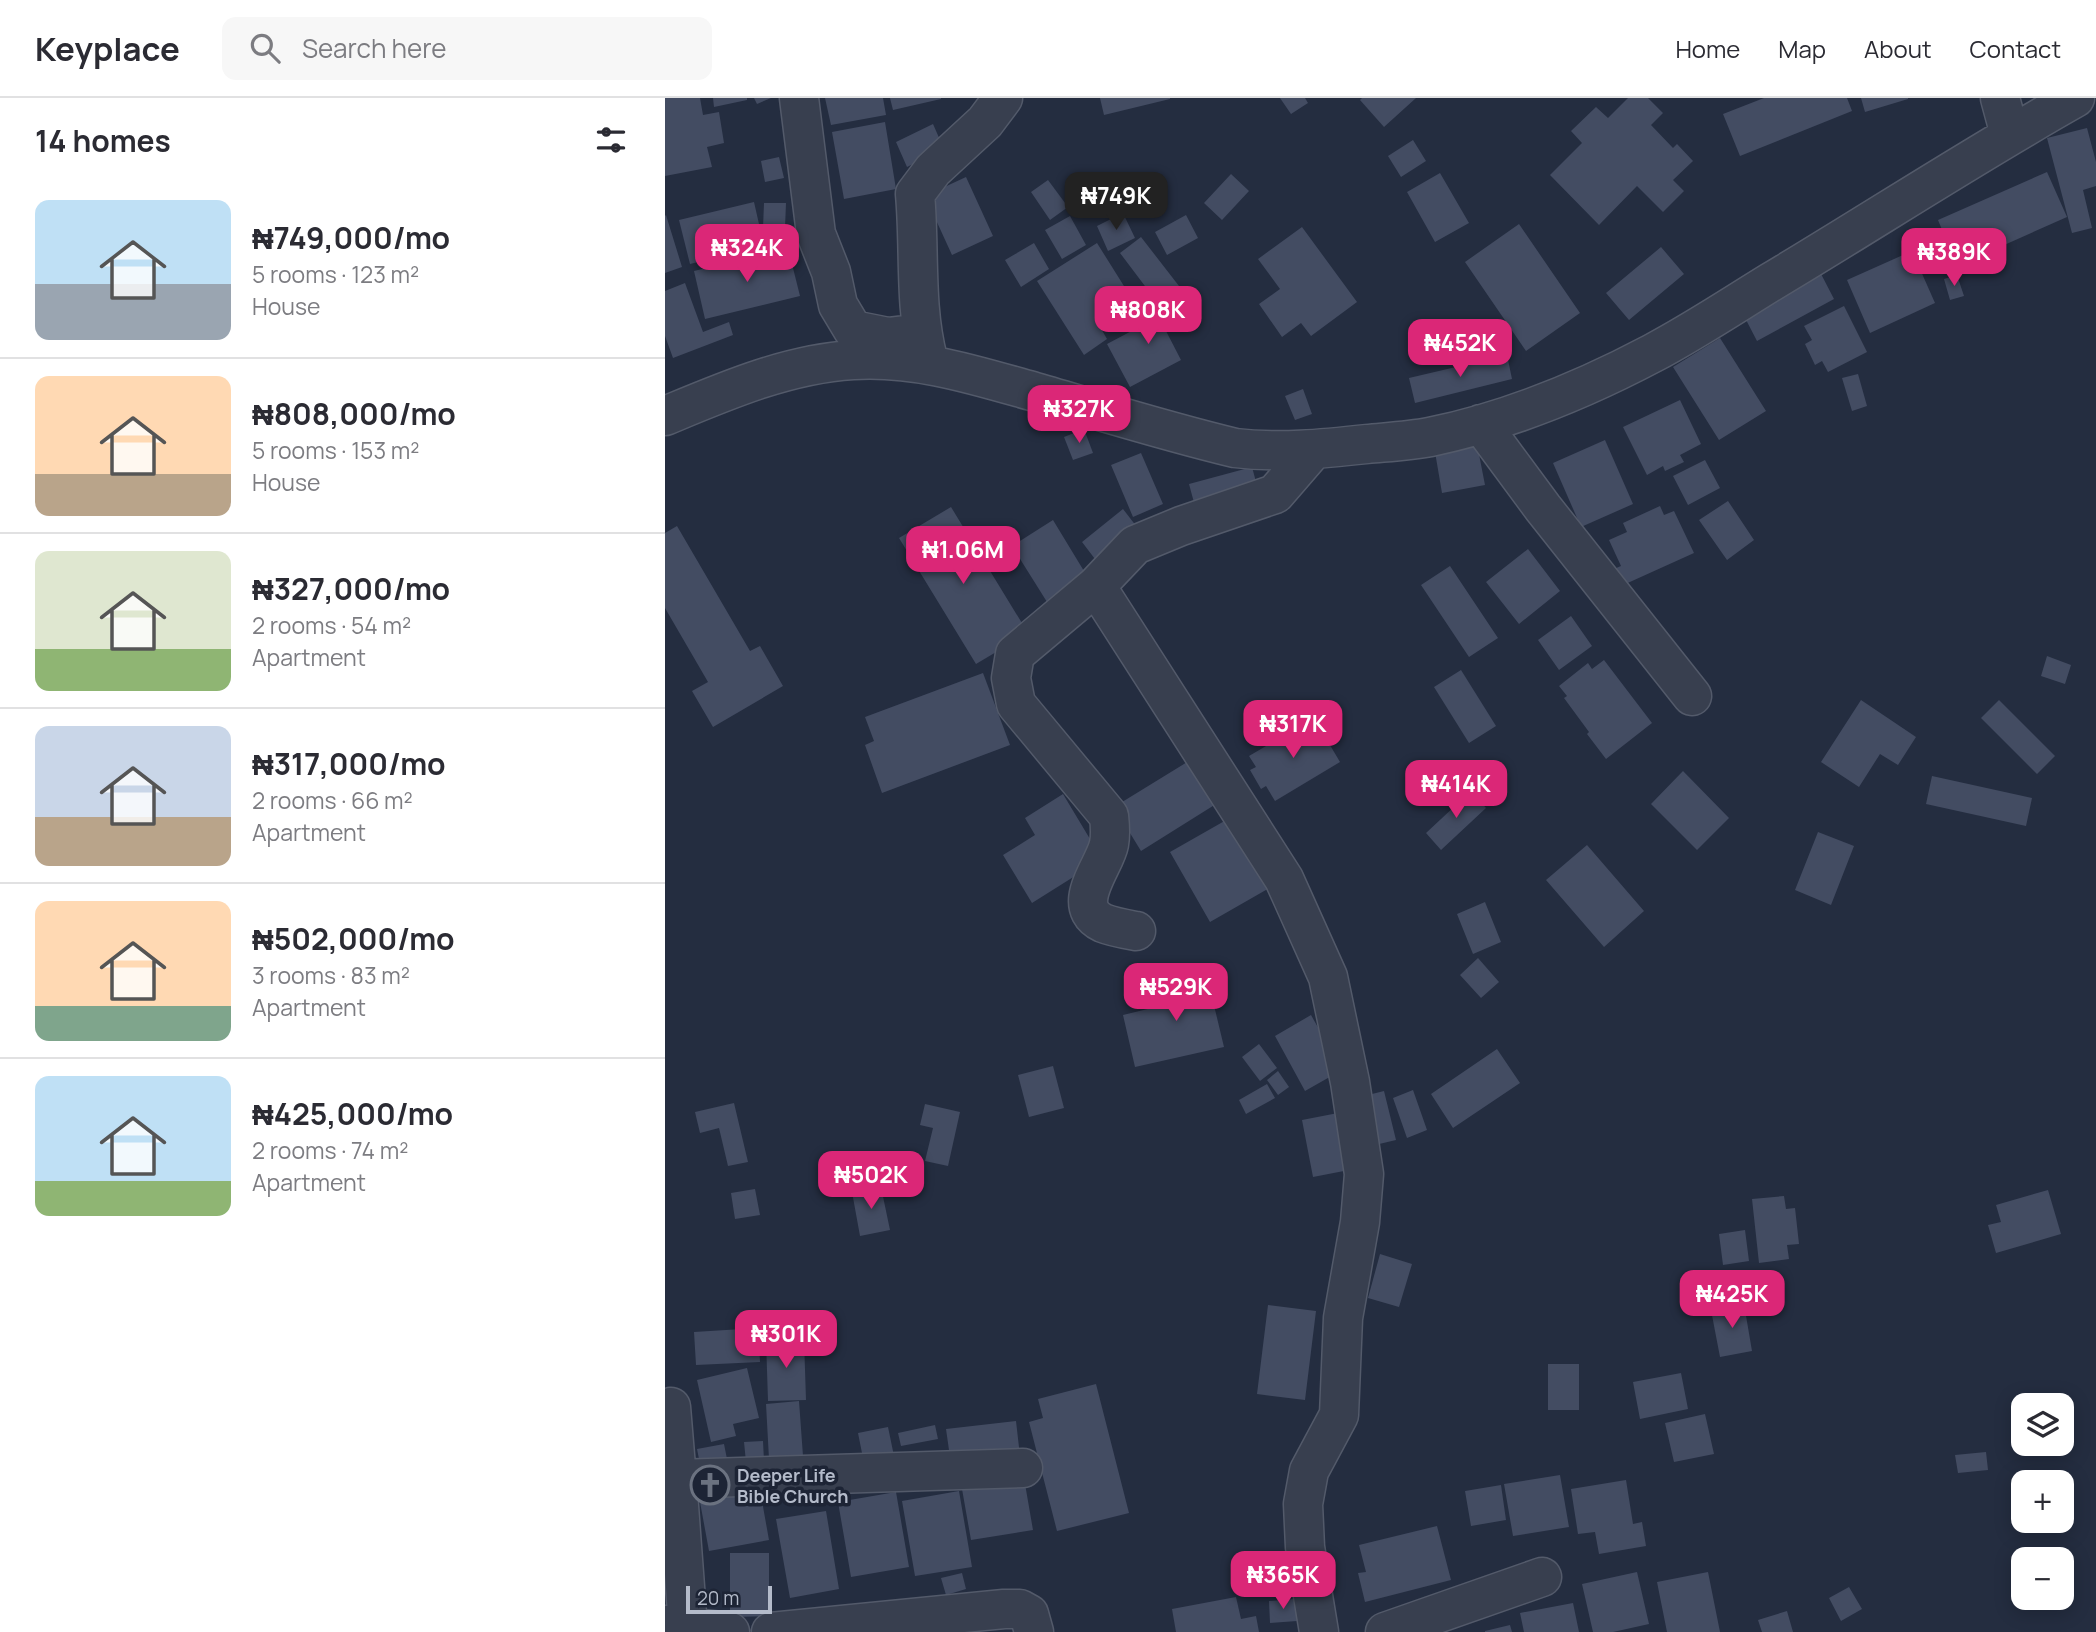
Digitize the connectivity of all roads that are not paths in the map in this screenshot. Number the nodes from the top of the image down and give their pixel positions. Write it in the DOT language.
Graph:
graph roads {
  1 [pos="799,98"];
  2 [pos="1003,98"];
  3 [pos="2000,98"];
  4 [pos="2075,98"];
  5 [pos="2010,135"];
  6 [pos="925,349"];
  7 [pos="665,416"];
  8 [pos="1481,424"];
  9 [pos="1313,450"];
  10 [pos="1096,586"];
  11 [pos="1692,695"];
  12 [pos="1136,931"];
  13 [pos="671,1407"];
  14 [pos="1023,1468"];
  15 [pos="677,1479"];
  16 [pos="1542,1577"];
  17 [pos="677,1626"];
  18 [pos="730,1632"];
  19 [pos="771,1632"];
  20 [pos="1034,1632"];
  21 [pos="1319,1632"];
  22 [pos="1385,1632"];
  1 -- 6 [label="street"];
  2 -- 6 [label="street"];
  3 -- 5 [label="street"];
  4 -- 5 [label="street"];
  5 -- 8 [label="street"];
  6 -- 7 [label="street"];
  6 -- 9 [label="street"];
  8 -- 9 [label="street"];
  8 -- 11 [label="street"];
  9 -- 10 [label="street"];
  10 -- 12 [label="street"];
  10 -- 21 [label="street"];
  13 -- 15 [label="street"];
  14 -- 15 [label="street"];
  15 -- 17 [label="street"];
  16 -- 22 [label="street"];
  17 -- 18 [label="street"];
  19 -- 20 [label="street"];
}
